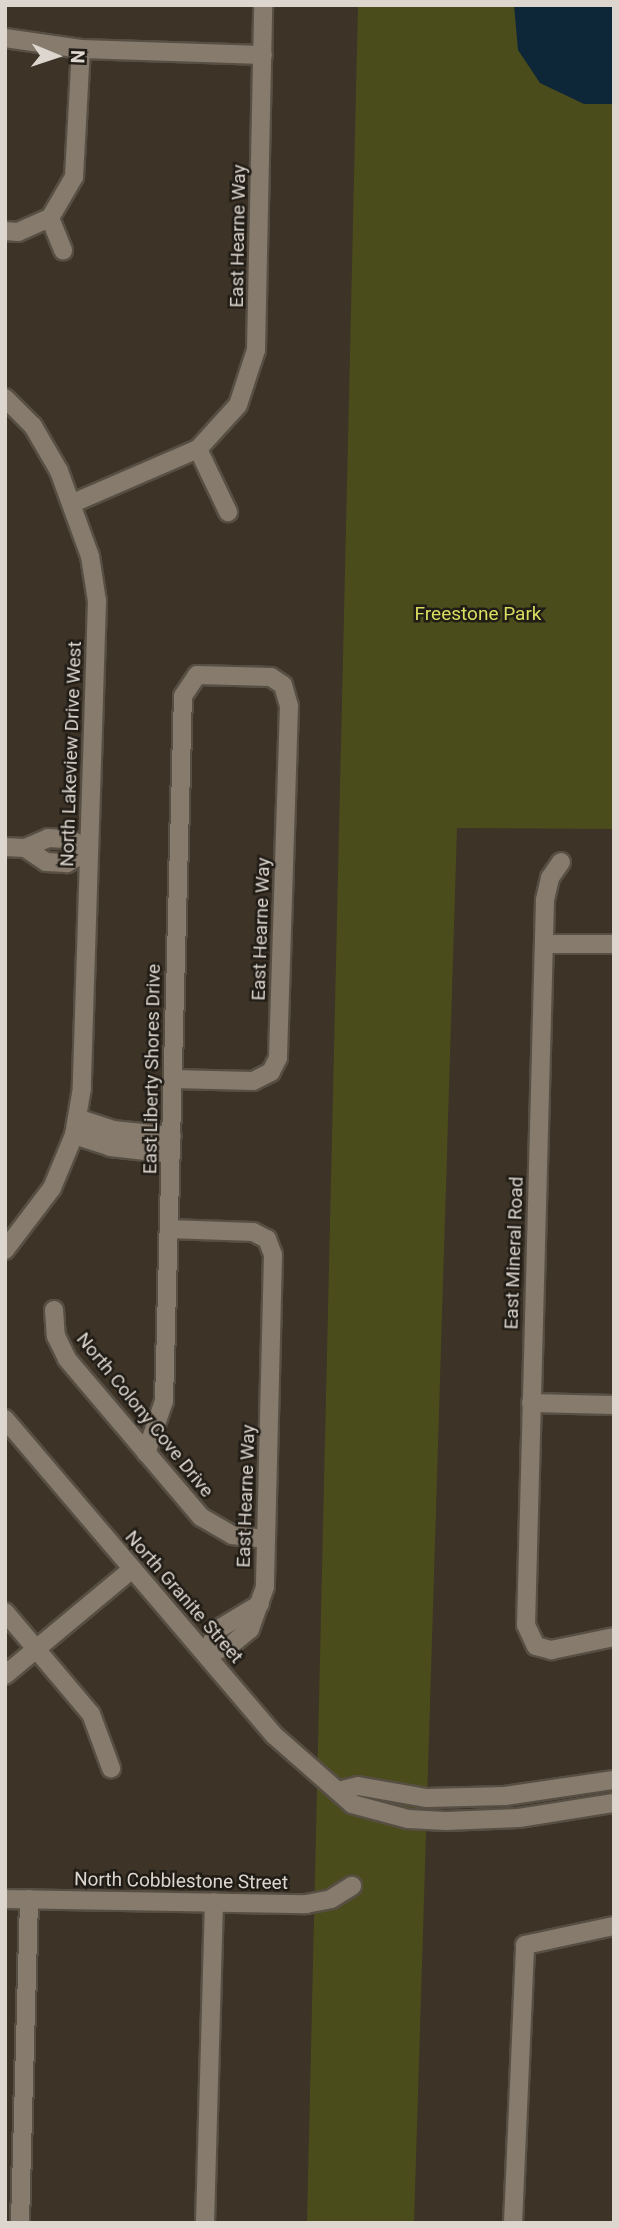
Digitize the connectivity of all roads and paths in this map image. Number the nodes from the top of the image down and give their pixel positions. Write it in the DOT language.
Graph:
graph roads {
  1 [pos="263,5"];
  2 [pos="5,38"];
  3 [pos="80,49"];
  4 [pos="263,55"];
  5 [pos="50,218"];
  6 [pos="12,231"];
  7 [pos="63,251"];
  8 [pos="5,398"];
  9 [pos="198,449"];
  10 [pos="73,503"];
  11 [pos="228,512"];
  12 [pos="187,684"];
  13 [pos="5,847"];
  14 [pos="89,850"];
  15 [pos="561,862"];
  16 [pos="544,944"];
  17 [pos="614,944"];
  18 [pos="173,1079"];
  19 [pos="75,1127"];
  20 [pos="172,1145"];
  21 [pos="169,1229"];
  22 [pos="5,1250"];
  23 [pos="54,1310"];
  24 [pos="531,1403"];
  25 [pos="614,1405"];
  26 [pos="5,1419"];
  27 [pos="146,1453"];
  28 [pos="266,1539"];
  29 [pos="132,1569"];
  30 [pos="5,1612"];
  31 [pos="614,1637"];
  32 [pos="37,1649"];
  33 [pos="206,1654"];
  34 [pos="5,1675"];
  35 [pos="111,1768"];
  36 [pos="614,1780"];
  37 [pos="342,1790"];
  38 [pos="614,1803"];
  39 [pos="352,1886"];
  40 [pos="5,1899"];
  41 [pos="29,1899"];
  42 [pos="214,1902"];
  43 [pos="614,1926"];
  44 [pos="20,2223"];
  45 [pos="205,2223"];
  46 [pos="513,2223"];
  1 -- 4 [label="street, East Hearne Way"];
  2 -- 3 [label="street"];
  3 -- 4 [label="street"];
  3 -- 5 [label="street"];
  4 -- 9 [label="street, East Hearne Way"];
  5 -- 6 [label="street"];
  5 -- 7 [label="street"];
  8 -- 10 [label="street, North Lakeview Drive West"];
  9 -- 10 [label="street, East Hearne Way"];
  9 -- 11 [label="street"];
  10 -- 14 [label="street, North Lakeview Drive West"];
  12 -- 18 [label="street, East Liberty Shores Drive"];
  12 -- 18 [label="street, East Hearne Way"];
  13 -- 14 [label="street"];
  14 -- 19 [label="street, North Lakeview Drive West"];
  15 -- 16 [label="street, East Mineral Road"];
  16 -- 17 [label="street"];
  16 -- 24 [label="street, East Mineral Road"];
  18 -- 20 [label="street, East Liberty Shores Drive"];
  19 -- 20 [label="street"];
  19 -- 22 [label="street, North Lakeview Drive West"];
  20 -- 21 [label="street, East Liberty Shores Drive"];
  21 -- 27 [label="street, East Liberty Shores Drive"];
  21 -- 28 [label="street, East Hearne Way"];
  23 -- 27 [label="street, North Colony Cove Drive"];
  24 -- 25 [label="street"];
  24 -- 31 [label="street, East Mineral Road"];
  26 -- 29 [label="street, North Granite Street"];
  27 -- 28 [label="street, North Colony Cove Drive"];
  28 -- 33 [label="street, East Hearne Way"];
  29 -- 32 [label="street"];
  29 -- 33 [label="street, North Granite Street"];
  30 -- 32 [label="street"];
  32 -- 34 [label="street"];
  32 -- 35 [label="street"];
  33 -- 37 [label="street, North Granite Street"];
  36 -- 37 [label="street"];
  37 -- 38 [label="street, North Granite Street"];
  39 -- 42 [label="street, North Cobblestone Street"];
  40 -- 41 [label="street, North Cobblestone Street"];
  41 -- 42 [label="street, North Cobblestone Street"];
  41 -- 44 [label="street"];
  42 -- 45 [label="street"];
  43 -- 46 [label="street"];
}
